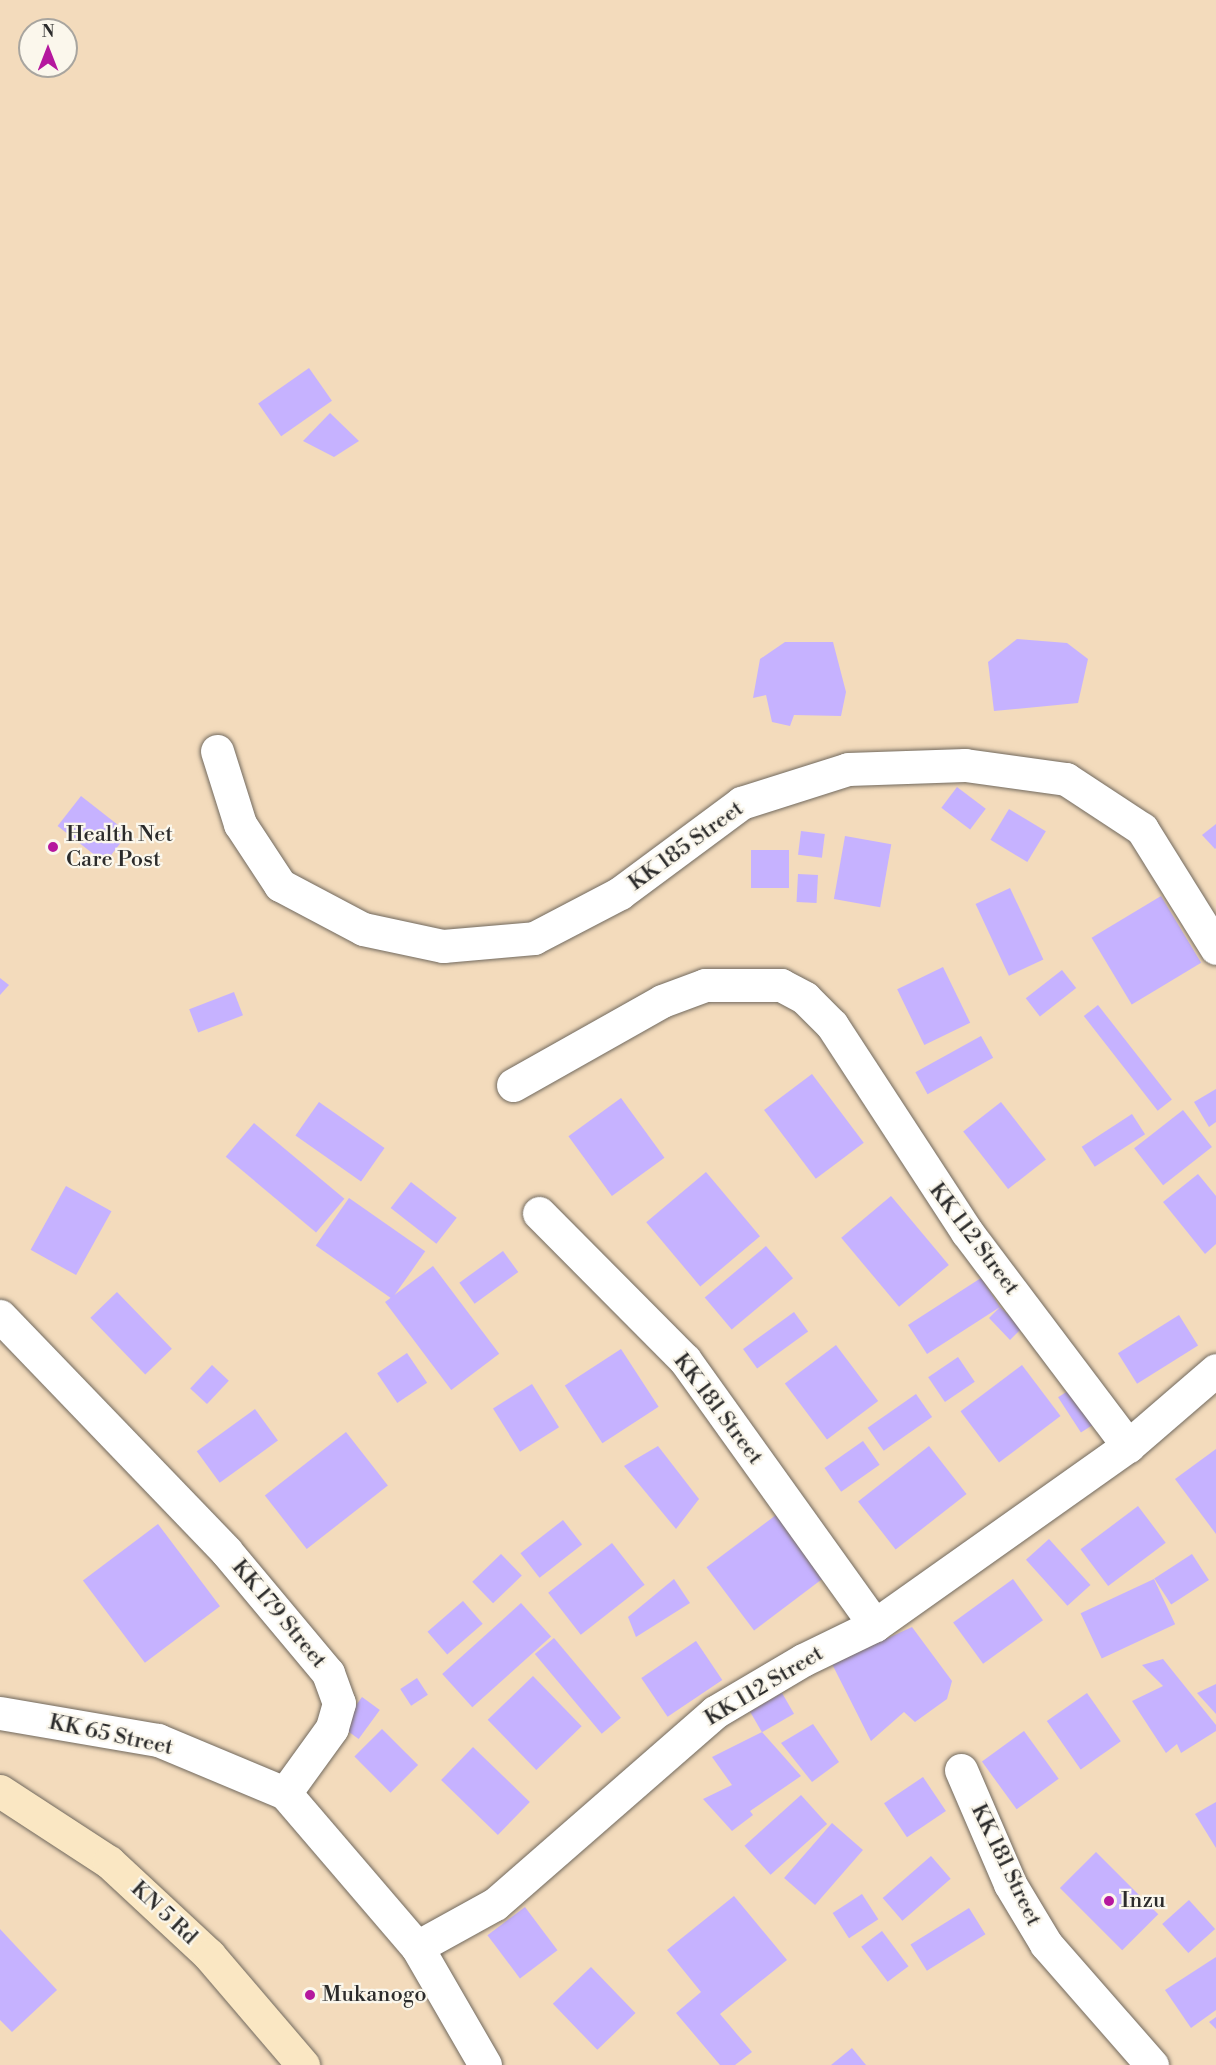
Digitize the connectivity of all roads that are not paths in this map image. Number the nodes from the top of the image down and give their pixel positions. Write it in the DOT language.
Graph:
graph roads {
  1 [pos="217,751"];
  2 [pos="1216,948"];
  3 [pos="513,1085"];
  4 [pos="539,1213"];
  5 [pos="0,1316"];
  6 [pos="1216,1370"];
  7 [pos="1128,1446"];
  8 [pos="875,1625"];
  9 [pos="0,1713"];
  10 [pos="961,1770"];
  11 [pos="0,1791"];
  12 [pos="285,1793"];
  13 [pos="417,1947"];
  14 [pos="303,2065"];
  15 [pos="485,2065"];
  16 [pos="1152,2065"];
  1 -- 2 [label="street, KK 185 Street"];
  3 -- 7 [label="street, KK 112 Street"];
  4 -- 8 [label="street, KK 181 Street"];
  5 -- 12 [label="street, KK 179 Street"];
  6 -- 7 [label="street, KK 112 Street"];
  7 -- 8 [label="street, KK 112 Street"];
  8 -- 13 [label="street, KK 112 Street"];
  9 -- 12 [label="street, KK 65 Street"];
  10 -- 16 [label="street, KK 181 Street"];
  11 -- 14 [label="main road, KN 5 Rd"];
  12 -- 13 [label="street"];
  13 -- 15 [label="street"];
}
